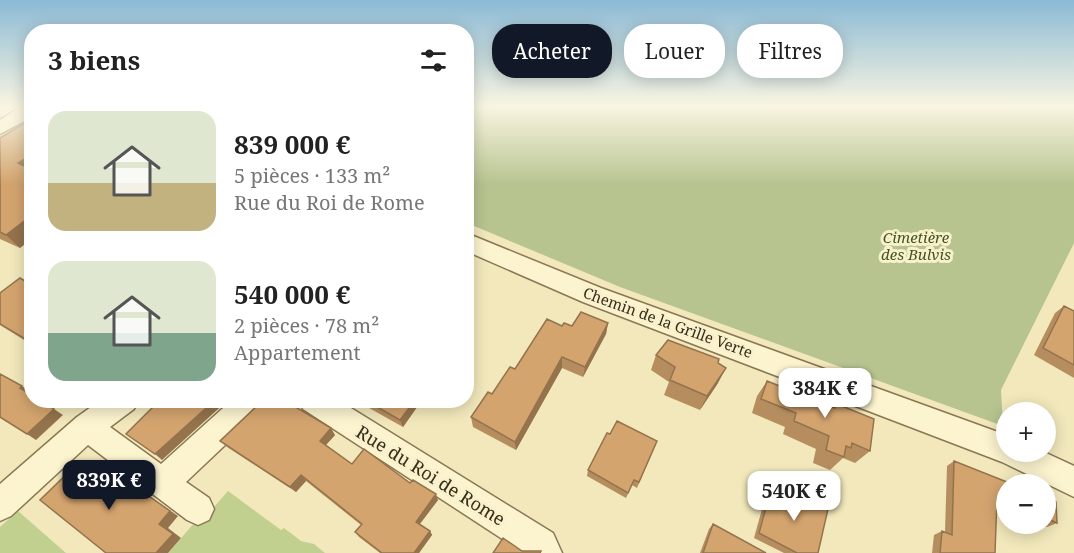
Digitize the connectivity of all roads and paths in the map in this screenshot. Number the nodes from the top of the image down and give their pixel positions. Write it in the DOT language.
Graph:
graph roads {
  1 [pos="474,244"];
  2 [pos="113,408"];
  3 [pos="244,408"];
  4 [pos="326,408"];
  5 [pos="87,428"];
  6 [pos="996,446"];
  7 [pos="1033,462"];
  8 [pos="1051,462"];
  9 [pos="1074,468"];
  10 [pos="1074,482"];
  11 [pos="162,484"];
  12 [pos="0,505"];
  13 [pos="198,509"];
  14 [pos="546,553"];
  1 -- 6 [label="street, Chemin de la Grille Verte"];
  2 -- 5 [label="street"];
  3 -- 11 [label="street"];
  4 -- 14 [label="street, Rue du Roi de Rome"];
  5 -- 11 [label="street"];
  5 -- 12 [label="street"];
  7 -- 10 [label="street, Chemin de la Grille Verte"];
  8 -- 9 [label="street, Chemin de la Grille Verte"];
  11 -- 13 [label="street"];
}
